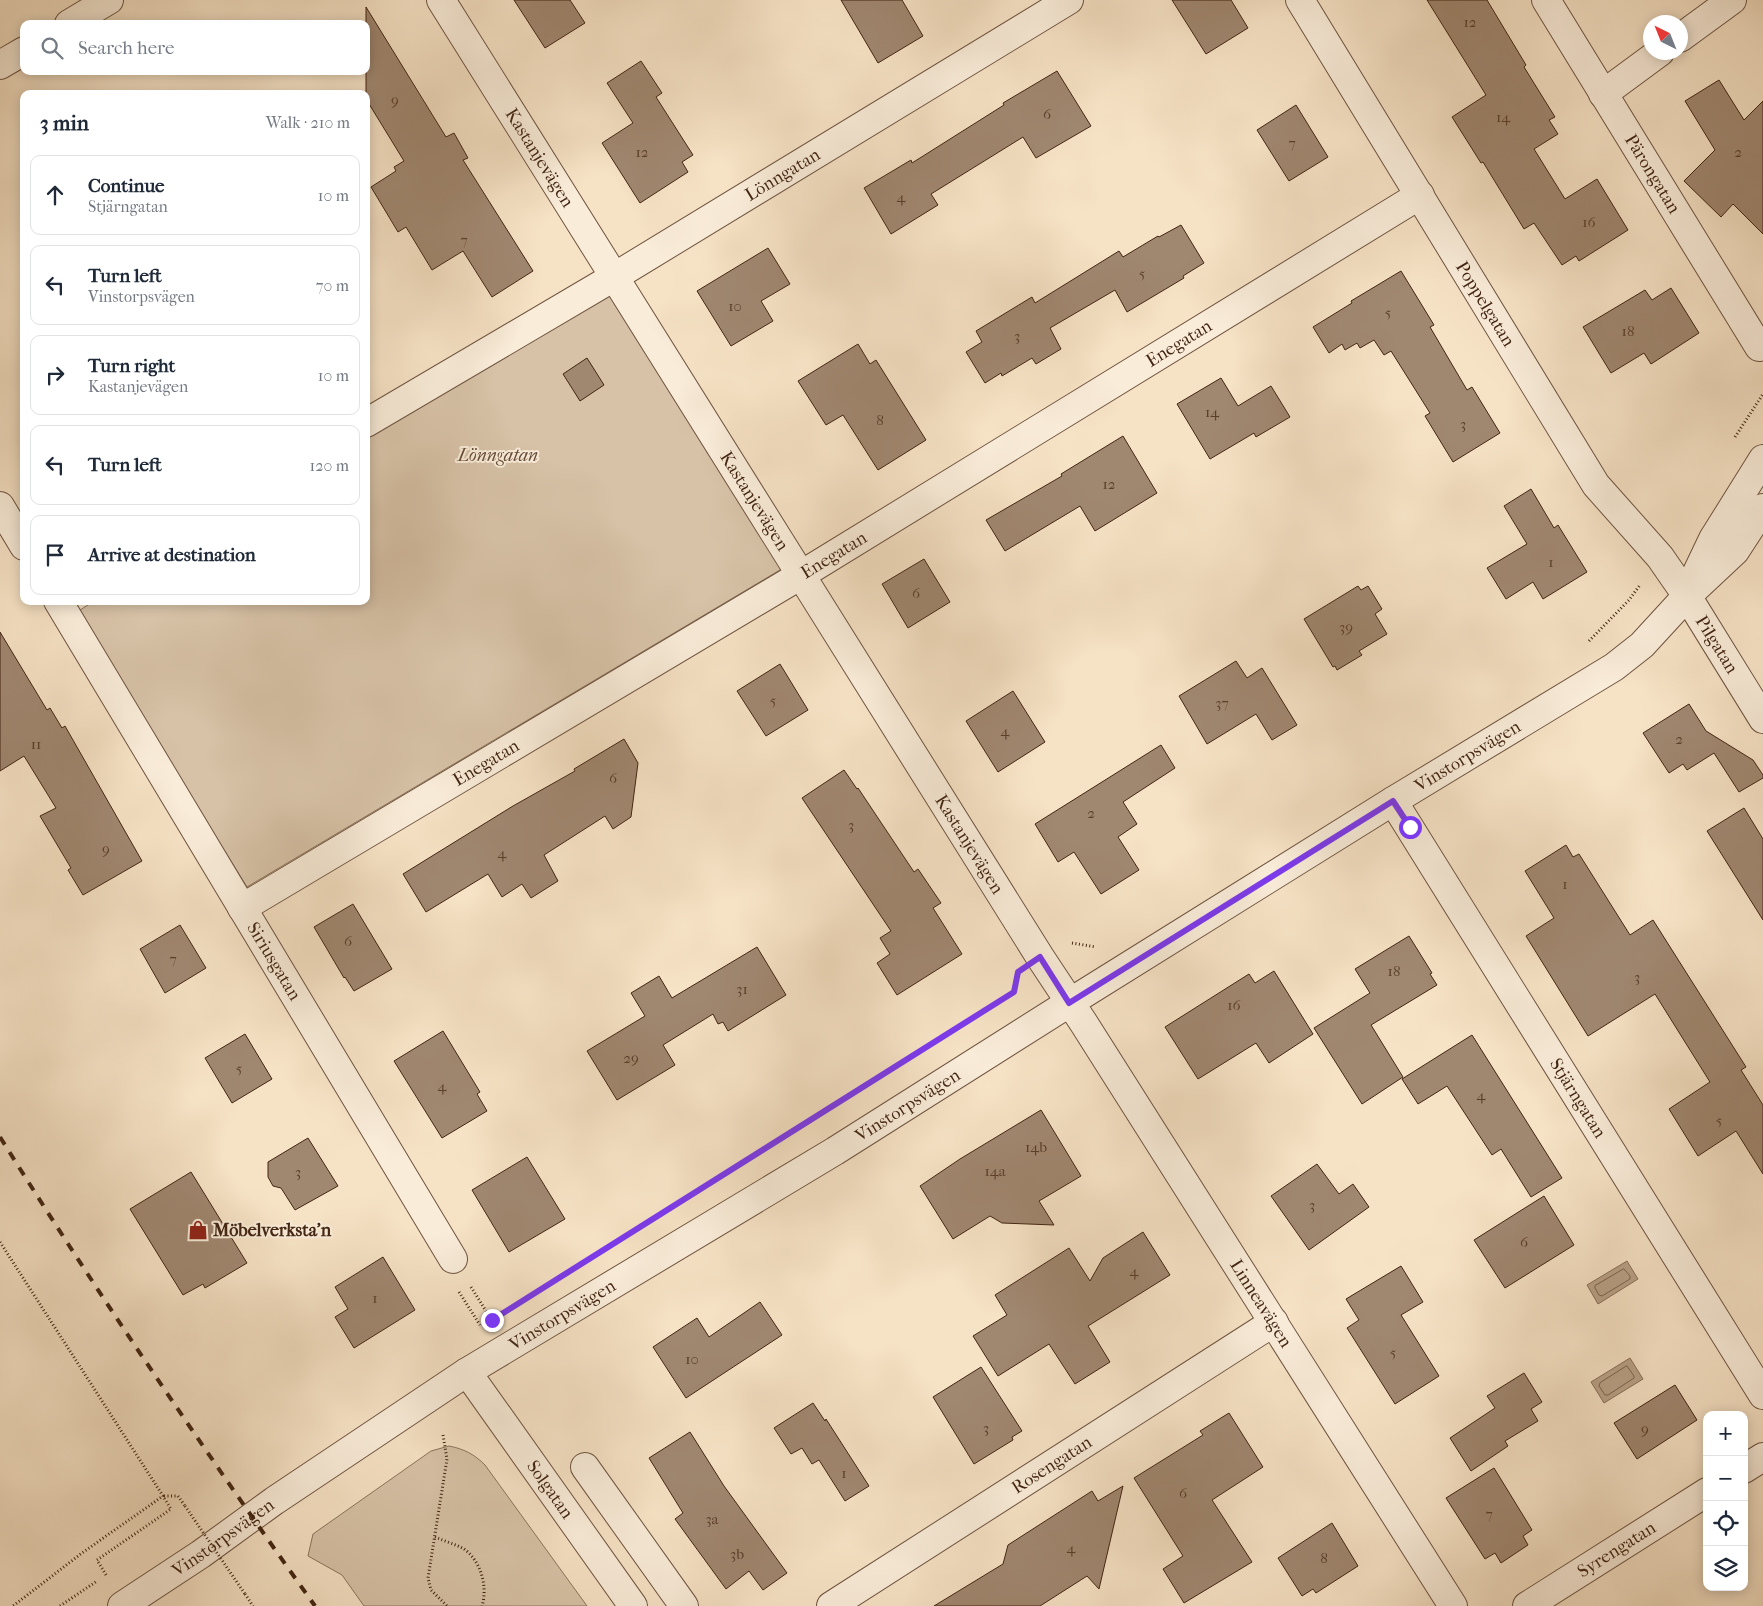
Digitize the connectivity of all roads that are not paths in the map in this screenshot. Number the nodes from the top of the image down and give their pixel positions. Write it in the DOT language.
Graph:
graph roads {
  1 [pos="109,0"];
  2 [pos="441,0"];
  3 [pos="1069,0"];
  4 [pos="1300,0"];
  5 [pos="1546,0"];
  6 [pos="1732,0"];
  7 [pos="76,20"];
  8 [pos="1688,32"];
  9 [pos="20,53"];
  10 [pos="1649,60"];
  11 [pos="0,65"];
  12 [pos="1603,94"];
  13 [pos="1420,195"];
  14 [pos="614,277"];
  15 [pos="1759,347"];
  16 [pos="370,421"];
  17 [pos="1763,459"];
  18 [pos="0,506"];
  19 [pos="1763,508"];
  20 [pos="20,539"];
  21 [pos="801,574"];
  22 [pos="1686,596"];
  23 [pos="62,605"];
  24 [pos="1763,719"];
  25 [pos="1393,801"];
  26 [pos="242,908"];
  27 [pos="1069,1003"];
  28 [pos="453,1259"];
  29 [pos="1274,1322"];
  30 [pos="467,1372"];
  31 [pos="1763,1395"];
  32 [pos="1763,1457"];
  33 [pos="1748,1466"];
  34 [pos="585,1468"];
  35 [pos="1703,1495"];
  36 [pos="122,1606"];
  37 [pos="633,1606"];
  38 [pos="684,1606"];
  39 [pos="831,1606"];
  40 [pos="1453,1606"];
  41 [pos="1527,1606"];
  1 -- 7 [label="street"];
  2 -- 14 [label="street, Kastanjevägen"];
  3 -- 14 [label="street, Lönngatan"];
  4 -- 13 [label="street, Poppelgatan"];
  5 -- 12 [label="street, Pärongatan"];
  6 -- 8 [label="street"];
  9 -- 11 [label="street"];
  10 -- 12 [label="street"];
  12 -- 15 [label="street, Pärongatan"];
  13 -- 21 [label="street, Enegatan"];
  13 -- 22 [label="street, Poppelgatan"];
  14 -- 16 [label="street, Lönngatan"];
  14 -- 21 [label="street, Kastanjevägen"];
  17 -- 22 [label="street, Vinstorpsvägen"];
  18 -- 20 [label="street"];
  19 -- 22 [label="street, Vinstorpsvägen"];
  21 -- 26 [label="street, Enegatan"];
  21 -- 27 [label="street, Kastanjevägen"];
  22 -- 24 [label="street, Pilgatan"];
  22 -- 25 [label="street, Vinstorpsvägen"];
  23 -- 26 [label="street, Siriusgatan"];
  25 -- 27 [label="street, Vinstorpsvägen"];
  25 -- 31 [label="street, Stjärngatan"];
  26 -- 28 [label="street, Siriusgatan"];
  27 -- 29 [label="street, Linneavägen"];
  27 -- 30 [label="street, Vinstorpsvägen"];
  29 -- 39 [label="street, Rosengatan"];
  29 -- 40 [label="street, Linneavägen"];
  30 -- 36 [label="street, Vinstorpsvägen"];
  30 -- 37 [label="street, Solgatan"];
  32 -- 33 [label="street"];
  34 -- 38 [label="street"];
  35 -- 41 [label="street, Syrengatan"];
}
